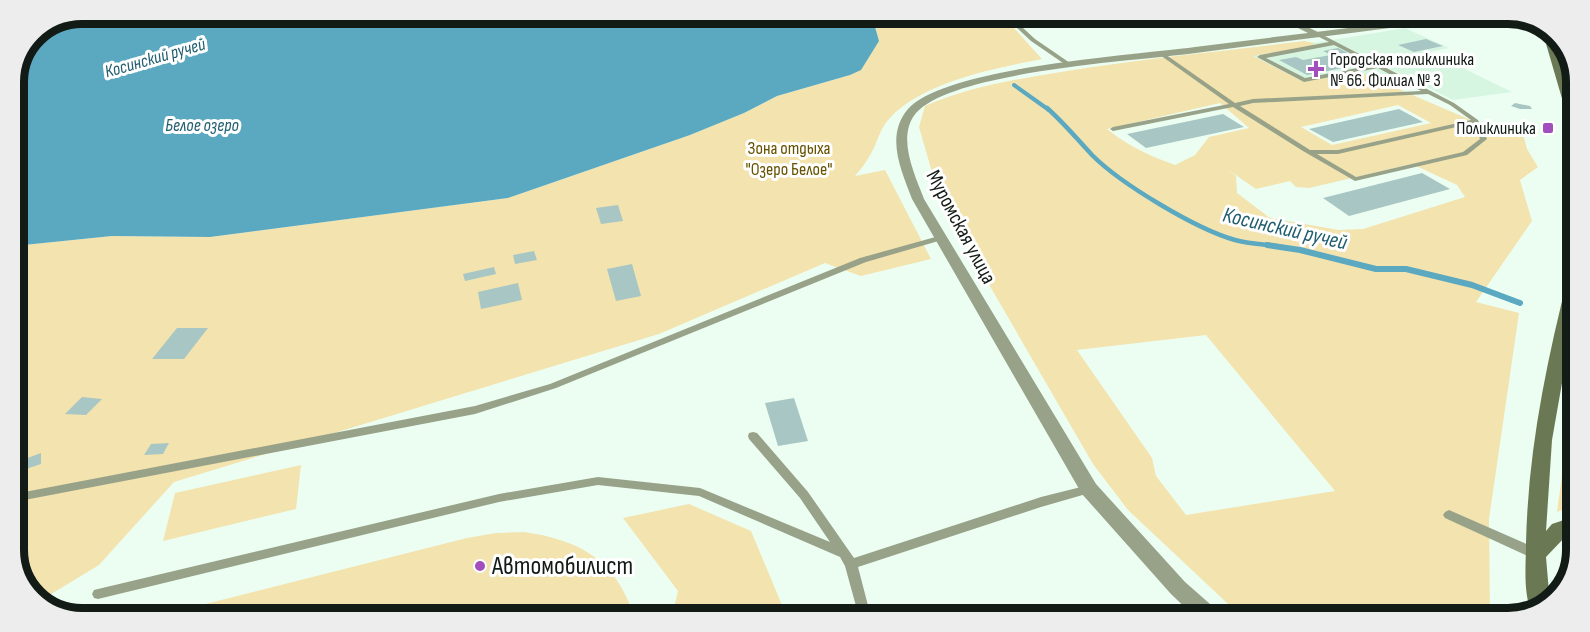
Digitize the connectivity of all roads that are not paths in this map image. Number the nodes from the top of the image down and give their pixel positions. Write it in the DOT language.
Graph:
graph roads {
  1 [pos="1016,24"];
  2 [pos="1295,24"];
  3 [pos="1395,24"];
  4 [pos="1317,34"];
  5 [pos="1335,43"];
  6 [pos="1551,44"];
  7 [pos="1162,54"];
  8 [pos="1068,64"];
  9 [pos="1379,66"];
  10 [pos="1431,92"];
  11 [pos="1566,93"];
  12 [pos="1233,105"];
  13 [pos="1476,121"];
  14 [pos="1113,129"];
  15 [pos="1308,152"];
  16 [pos="939,238"];
  17 [pos="1566,318"];
  18 [pos="753,436"];
  19 [pos="1089,489"];
  20 [pos="24,496"];
  21 [pos="1449,515"];
  22 [pos="1566,528"];
  23 [pos="842,553"];
  24 [pos="1536,554"];
  25 [pos="851,564"];
  26 [pos="98,594"];
  27 [pos="1539,598"];
  28 [pos="863,608"];
  29 [pos="1200,608"];
  1 -- 8 [label="lane"];
  2 -- 4 [label="street"];
  3 -- 4 [label="street, Муромская улица"];
  4 -- 5 [label="lane"];
  4 -- 7 [label="street, Муромская улица"];
  5 -- 9 [label="lane"];
  5 -- 9 [label="lane"];
  6 -- 11 [label="main road"];
  7 -- 8 [label="street, Муромская улица"];
  7 -- 12 [label="lane"];
  8 -- 16 [label="street, Муромская улица"];
  9 -- 10 [label="lane"];
  10 -- 12 [label="lane"];
  10 -- 13 [label="lane"];
  12 -- 14 [label="lane"];
  12 -- 15 [label="lane"];
  13 -- 15 [label="lane"];
  13 -- 15 [label="lane"];
  16 -- 19 [label="street, Муромская улица"];
  16 -- 20 [label="lane"];
  17 -- 24 [label="main road"];
  18 -- 23 [label="lane"];
  19 -- 25 [label="lane"];
  19 -- 29 [label="street, Муромская улица"];
  21 -- 24 [label="lane"];
  22 -- 24 [label="main road"];
  23 -- 25 [label="lane"];
  23 -- 26 [label="lane"];
  24 -- 27 [label="main road"];
  25 -- 28 [label="lane"];
}
